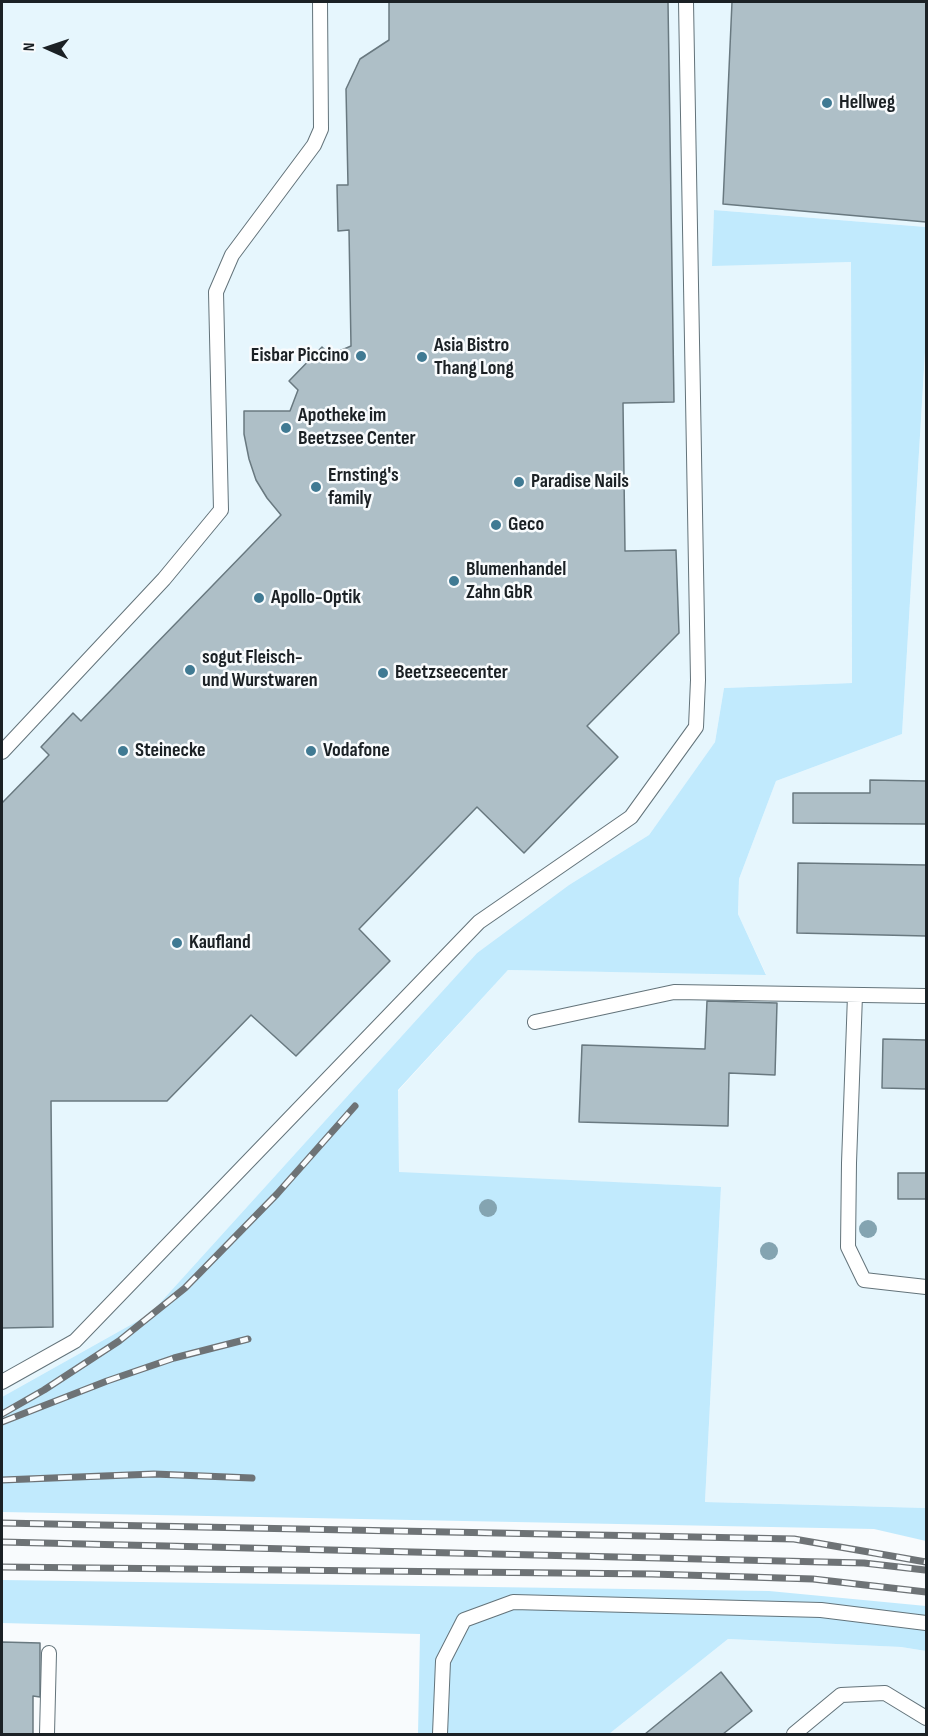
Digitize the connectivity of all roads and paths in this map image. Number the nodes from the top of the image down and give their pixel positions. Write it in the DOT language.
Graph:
graph roads {
  1 [pos="320,2"];
  2 [pos="686,2"];
  3 [pos="2,753"];
  4 [pos="855,995"];
  5 [pos="927,996"];
  6 [pos="535,1022"];
  7 [pos="927,1287"];
  8 [pos="2,1382"];
  9 [pos="927,1623"];
  10 [pos="49,1653"];
  11 [pos="927,1718"];
  12 [pos="47,1734"];
  13 [pos="440,1734"];
  14 [pos="794,1734"];
  1 -- 3 [label="lane"];
  2 -- 8 [label="lane"];
  4 -- 5 [label="lane"];
  4 -- 6 [label="lane"];
  4 -- 7 [label="lane"];
  9 -- 13 [label="lane"];
  10 -- 12 [label="lane"];
  11 -- 14 [label="lane"];
}
